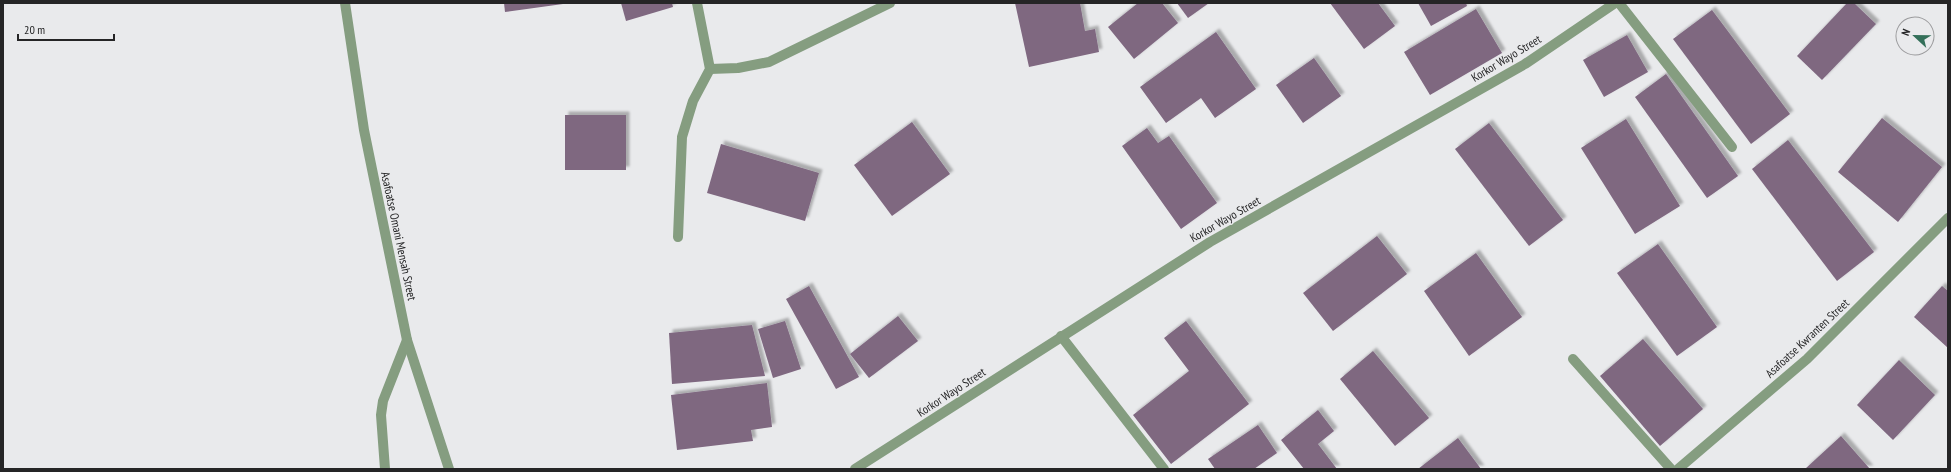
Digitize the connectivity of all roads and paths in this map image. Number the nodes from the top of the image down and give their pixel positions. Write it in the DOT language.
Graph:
graph roads {
  1 [pos="345,3"];
  2 [pos="697,3"];
  3 [pos="890,3"];
  4 [pos="1615,3"];
  5 [pos="1619,3"];
  6 [pos="710,69"];
  7 [pos="1732,147"];
  8 [pos="1948,218"];
  9 [pos="678,237"];
  10 [pos="1061,336"];
  11 [pos="407,340"];
  12 [pos="1573,359"];
  13 [pos="385,469"];
  14 [pos="450,469"];
  15 [pos="855,469"];
  16 [pos="1164,469"];
  17 [pos="1671,469"];
  18 [pos="1678,469"];
  1 -- 11 [label="street, Asafoatse Omani Mensah Street"];
  2 -- 6 [label="street"];
  3 -- 6 [label="street"];
  4 -- 10 [label="street, Korkor Wayo Street"];
  5 -- 7 [label="street"];
  6 -- 9 [label="street"];
  8 -- 18 [label="street, Asafoatse Kwranten Street"];
  10 -- 15 [label="street, Korkor Wayo Street"];
  10 -- 16 [label="street"];
  11 -- 13 [label="street"];
  11 -- 14 [label="street, Asafoatse Omani Mensah Street"];
  12 -- 17 [label="street"];
}
